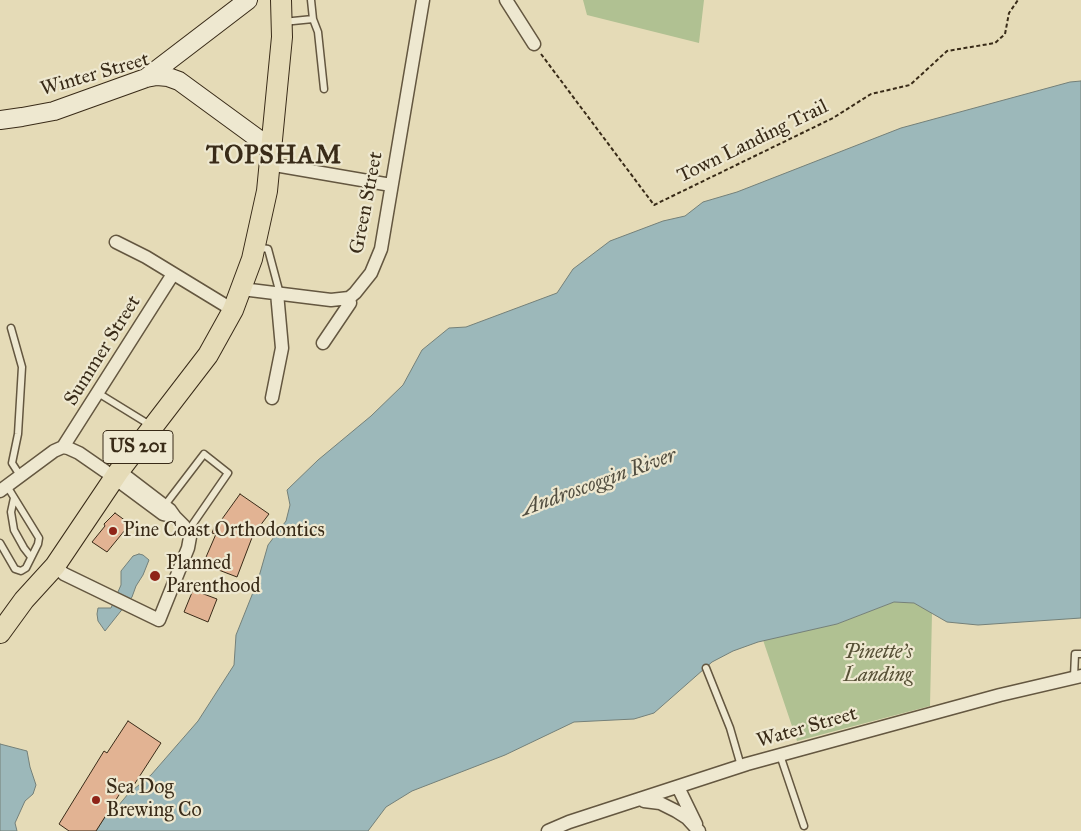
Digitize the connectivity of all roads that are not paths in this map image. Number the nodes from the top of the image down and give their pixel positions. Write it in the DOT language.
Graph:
graph roads {
  1 [pos="248,0"];
  2 [pos="281,0"];
  3 [pos="310,0"];
  4 [pos="423,0"];
  5 [pos="506,0"];
  6 [pos="313,19"];
  7 [pos="282,30"];
  8 [pos="534,44"];
  9 [pos="146,78"];
  10 [pos="324,88"];
  11 [pos="0,120"];
  12 [pos="270,155"];
  13 [pos="391,185"];
  14 [pos="116,242"];
  15 [pos="255,247"];
  16 [pos="173,274"];
  17 [pos="242,289"];
  18 [pos="279,294"];
  19 [pos="349,298"];
  20 [pos="233,310"];
  21 [pos="11,328"];
  22 [pos="323,343"];
  23 [pos="98,393"];
  24 [pos="272,398"];
  25 [pos="153,426"];
  26 [pos="63,447"];
  27 [pos="117,475"];
  28 [pos="20,477"];
  29 [pos="4,488"];
  30 [pos="14,498"];
  31 [pos="165,505"];
  32 [pos="175,517"];
  33 [pos="188,531"];
  34 [pos="0,543"];
  35 [pos="31,557"];
  36 [pos="54,566"];
  37 [pos="0,633"];
  38 [pos="1078,654"];
  39 [pos="706,668"];
  40 [pos="1077,676"];
  41 [pos="780,755"];
  42 [pos="741,766"];
  43 [pos="678,787"];
  44 [pos="639,800"];
  45 [pos="804,826"];
  46 [pos="548,831"];
  47 [pos="699,831"];
  1 -- 9 [label="street"];
  2 -- 7 [label="main road"];
  3 -- 6 [label="lane"];
  4 -- 13 [label="street, Green Street"];
  5 -- 8 [label="street"];
  6 -- 7 [label="lane"];
  6 -- 10 [label="lane"];
  7 -- 12 [label="main road, US 201"];
  9 -- 11 [label="street, Winter Street"];
  9 -- 12 [label="street, Winter Street"];
  12 -- 13 [label="street"];
  12 -- 15 [label="main road, US 201"];
  13 -- 19 [label="street, Green Street"];
  14 -- 16 [label="street"];
  15 -- 17 [label="main road, US 201"];
  15 -- 18 [label="lane"];
  16 -- 20 [label="street"];
  16 -- 23 [label="street, Summer Street"];
  17 -- 18 [label="street"];
  17 -- 20 [label="main road, US 201"];
  18 -- 19 [label="street"];
  18 -- 24 [label="street"];
  19 -- 22 [label="street, Green Street"];
  20 -- 25 [label="main road, US 201"];
  21 -- 28 [label="lane"];
  23 -- 25 [label="lane"];
  23 -- 26 [label="street, Summer Street"];
  25 -- 27 [label="main road, US 201"];
  26 -- 27 [label="street"];
  26 -- 28 [label="street, Summer Street"];
  27 -- 31 [label="street"];
  27 -- 32 [label="street"];
  27 -- 36 [label="main road, US 201"];
  28 -- 29 [label="street, Summer Street"];
  29 -- 30 [label="lane"];
  30 -- 35 [label="lane"];
  30 -- 35 [label="lane"];
  31 -- 32 [label="street"];
  31 -- 33 [label="lane"];
  32 -- 33 [label="street"];
  33 -- 36 [label="street"];
  34 -- 35 [label="lane"];
  36 -- 37 [label="main road, US 201"];
  38 -- 40 [label="lane"];
  39 -- 42 [label="lane"];
  40 -- 41 [label="street, Water Street"];
  41 -- 42 [label="street, Water Street"];
  41 -- 45 [label="lane"];
  42 -- 43 [label="street, Water Street"];
  43 -- 44 [label="street, Water Street"];
  43 -- 47 [label="street"];
  44 -- 46 [label="street, Water Street"];
  44 -- 47 [label="street"];
}
